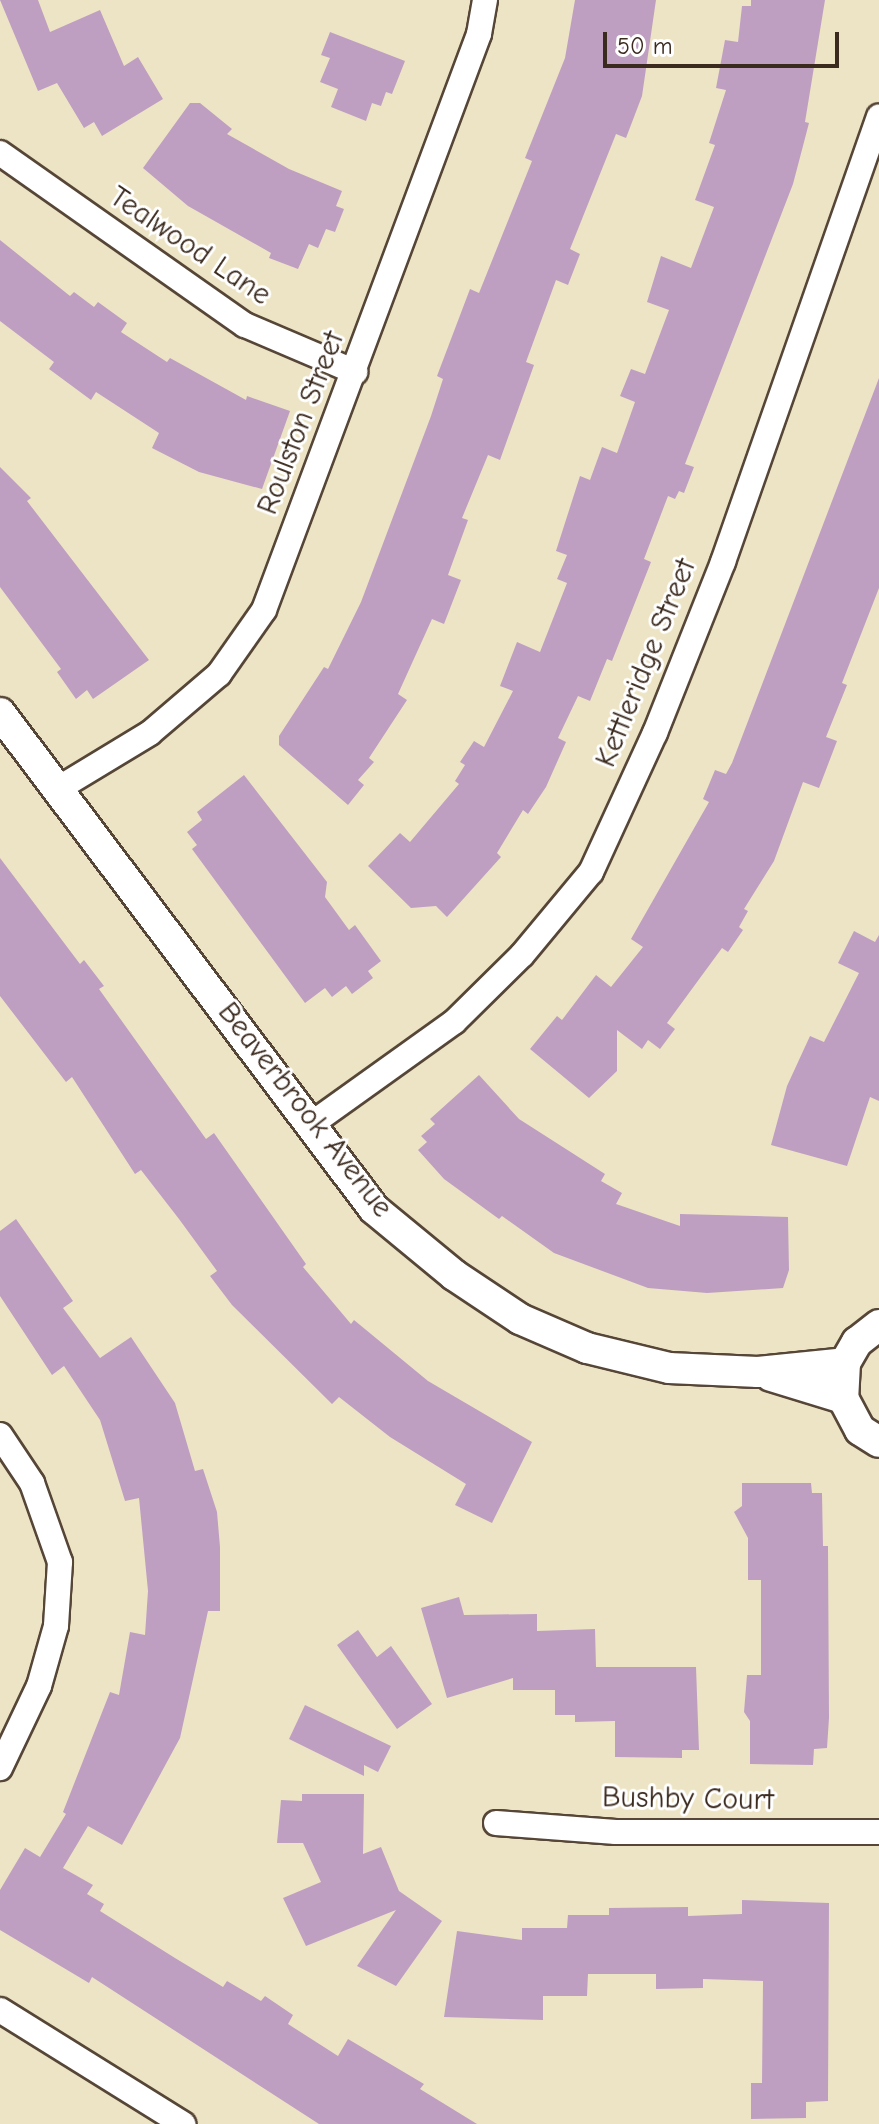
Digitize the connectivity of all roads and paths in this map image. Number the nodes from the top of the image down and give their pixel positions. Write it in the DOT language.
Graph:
graph roads {
  1 [pos="485,0"];
  2 [pos="879,116"];
  3 [pos="0,153"];
  4 [pos="355,372"];
  5 [pos="0,713"];
  6 [pos="61,787"];
  7 [pos="310,1125"];
  8 [pos="879,1325"];
  9 [pos="845,1363"];
  10 [pos="758,1372"];
  11 [pos="843,1398"];
  12 [pos="0,1435"];
  13 [pos="878,1445"];
  14 [pos="0,1768"];
  15 [pos="496,1823"];
  16 [pos="879,1832"];
  17 [pos="0,2010"];
  18 [pos="183,2124"];
  1 -- 4 [label="street, Roulston Street"];
  2 -- 7 [label="street, Kettleridge Street"];
  3 -- 4 [label="street, Tealwood Lane"];
  4 -- 6 [label="street, Roulston Street"];
  5 -- 6 [label="street, Beaverbrook Avenue"];
  6 -- 7 [label="street, Beaverbrook Avenue"];
  7 -- 10 [label="street, Beaverbrook Avenue"];
  8 -- 9 [label="street"];
  9 -- 10 [label="street, Beaverbrook Avenue"];
  9 -- 11 [label="street"];
  10 -- 11 [label="street, Beaverbrook Avenue"];
  11 -- 13 [label="street"];
  12 -- 14 [label="street"];
  15 -- 16 [label="street, Bushby Court"];
  17 -- 18 [label="street"];
}
